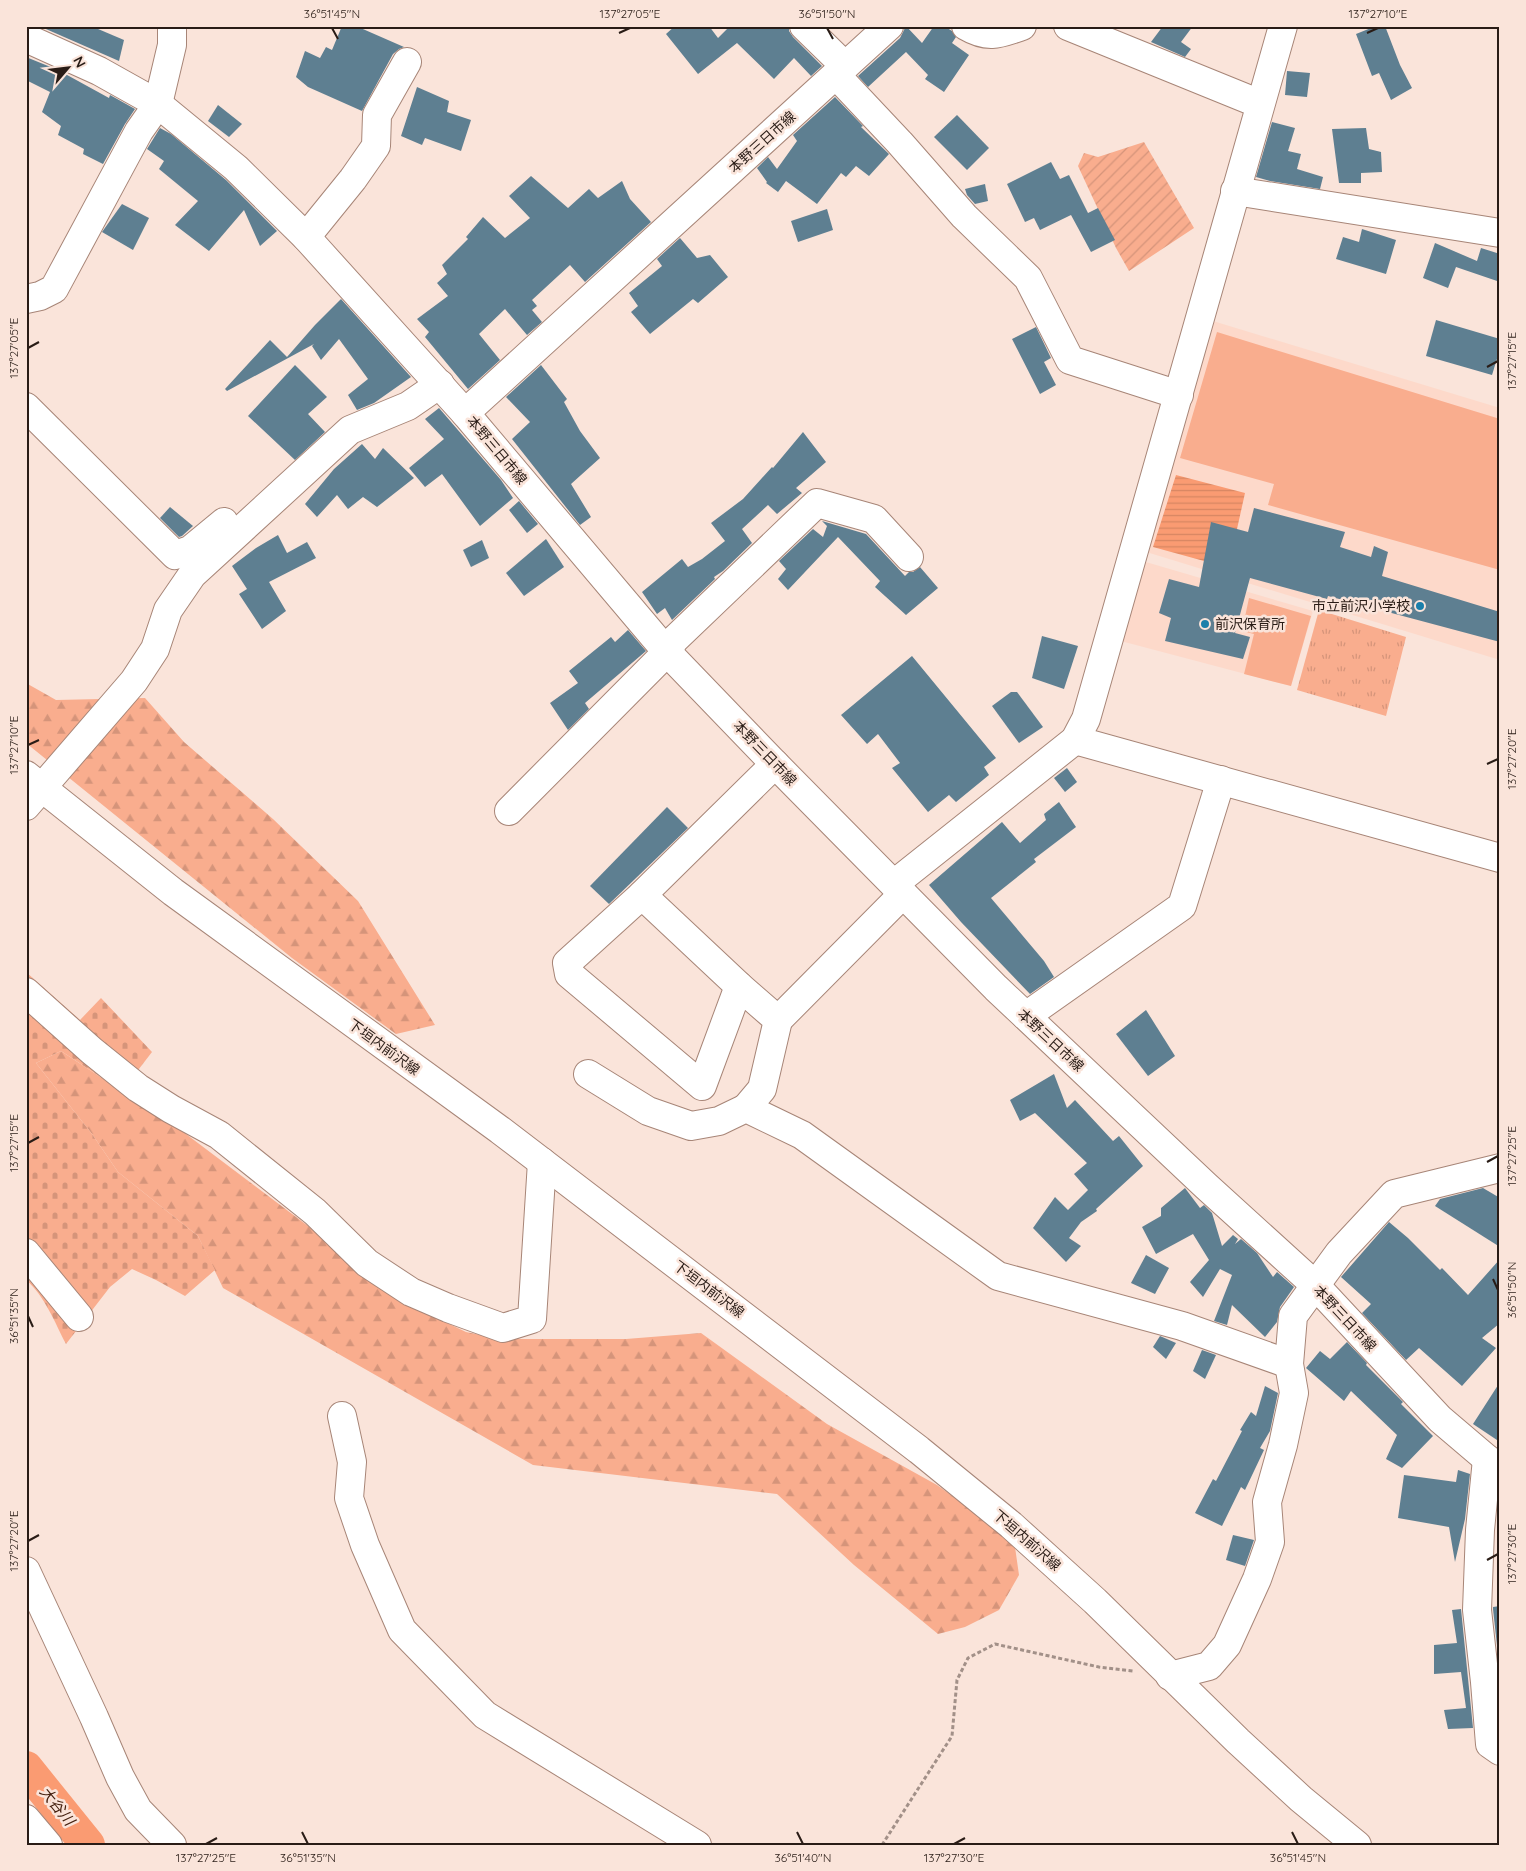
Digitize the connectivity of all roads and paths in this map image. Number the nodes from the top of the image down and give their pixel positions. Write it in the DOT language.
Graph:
graph roads {
  1 [pos="172,26"];
  2 [pos="804,26"];
  3 [pos="889,26"];
  4 [pos="966,26"];
  5 [pos="1022,26"];
  6 [pos="1068,26"];
  7 [pos="1283,26"];
  8 [pos="26,38"];
  9 [pos="407,62"];
  10 [pos="841,70"];
  11 [pos="158,104"];
  12 [pos="1260,104"];
  13 [pos="1235,191"];
  14 [pos="1500,233"];
  15 [pos="306,237"];
  16 [pos="26,299"];
  17 [pos="440,384"];
  18 [pos="1179,395"];
  19 [pos="26,407"];
  20 [pos="465,413"];
  21 [pos="279,495"];
  22 [pos="909,557"];
  23 [pos="667,652"];
  24 [pos="1075,740"];
  25 [pos="775,764"];
  26 [pos="1221,780"];
  27 [pos="31,790"];
  28 [pos="509,811"];
  29 [pos="1500,858"];
  30 [pos="899,889"];
  31 [pos="642,894"];
  32 [pos="740,986"];
  33 [pos="26,992"];
  34 [pos="1026,1016"];
  35 [pos="778,1020"];
  36 [pos="588,1074"];
  37 [pos="746,1108"];
  38 [pos="542,1162"];
  39 [pos="1500,1168"];
  40 [pos="26,1254"];
  41 [pos="1315,1285"];
  42 [pos="79,1317"];
  43 [pos="1289,1364"];
  44 [pos="342,1416"];
  45 [pos="1493,1465"];
  46 [pos="26,1572"];
  47 [pos="1170,1676"];
  48 [pos="1500,1751"];
  49 [pos="26,1820"];
  50 [pos="48,1845"];
  51 [pos="172,1845"];
  52 [pos="697,1845"];
  53 [pos="882,1845"];
  54 [pos="1357,1845"];
  1 -- 11 [label="street"];
  2 -- 10 [label="street"];
  3 -- 10 [label="street, 本野三日市線"];
  4 -- 5 [label="street"];
  6 -- 12 [label="street"];
  7 -- 12 [label="street"];
  8 -- 11 [label="street"];
  9 -- 15 [label="street"];
  10 -- 18 [label="street"];
  10 -- 20 [label="street, 本野三日市線"];
  11 -- 15 [label="street"];
  11 -- 16 [label="street"];
  12 -- 13 [label="street"];
  13 -- 14 [label="street"];
  13 -- 18 [label="street"];
  15 -- 17 [label="street"];
  17 -- 20 [label="street"];
  17 -- 21 [label="street"];
  18 -- 24 [label="street"];
  19 -- 21 [label="street"];
  20 -- 23 [label="street, 本野三日市線"];
  21 -- 27 [label="street"];
  22 -- 23 [label="street"];
  23 -- 25 [label="street, 本野三日市線"];
  23 -- 28 [label="street"];
  24 -- 26 [label="street"];
  24 -- 30 [label="street"];
  25 -- 30 [label="street, 本野三日市線"];
  25 -- 31 [label="street"];
  26 -- 29 [label="street"];
  26 -- 34 [label="street"];
  27 -- 38 [label="street, 下垣内前沢線"];
  30 -- 34 [label="street, 本野三日市線"];
  30 -- 35 [label="street"];
  31 -- 32 [label="street"];
  31 -- 32 [label="street"];
  32 -- 35 [label="street"];
  33 -- 38 [label="street"];
  34 -- 41 [label="street, 本野三日市線"];
  35 -- 37 [label="street"];
  36 -- 37 [label="street"];
  37 -- 43 [label="street"];
  38 -- 47 [label="street, 下垣内前沢線"];
  39 -- 41 [label="street"];
  40 -- 42 [label="street"];
  41 -- 43 [label="street"];
  41 -- 45 [label="street, 本野三日市線"];
  43 -- 47 [label="street"];
  44 -- 52 [label="street"];
  45 -- 48 [label="street"];
  46 -- 51 [label="street"];
  47 -- 53 [label="path"];
  47 -- 54 [label="street, 下垣内前沢線"];
  49 -- 50 [label="street"];
}
